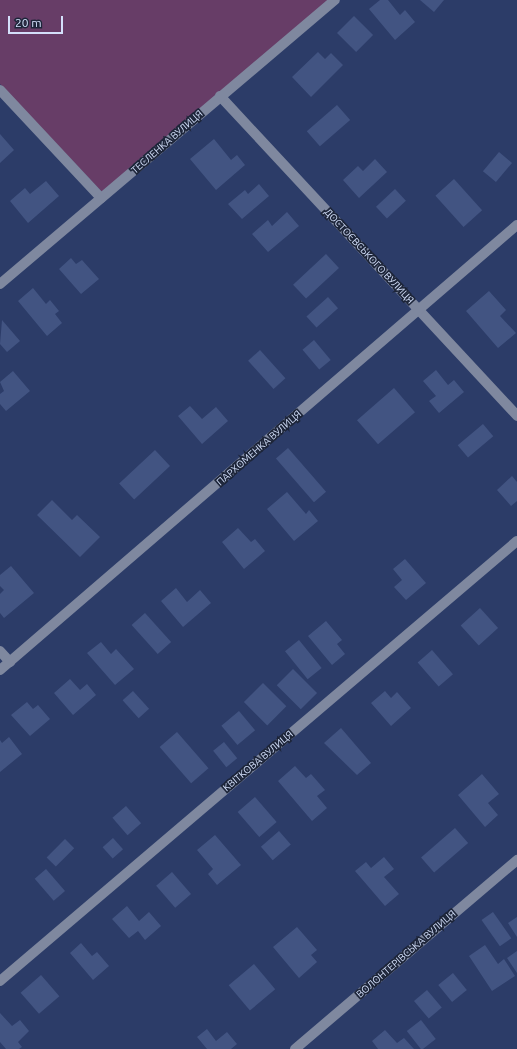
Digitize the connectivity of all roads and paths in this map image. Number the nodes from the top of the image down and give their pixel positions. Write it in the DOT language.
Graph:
graph roads {
  1 [pos="335,0"];
  2 [pos="0,90"];
  3 [pos="220,96"];
  4 [pos="101,198"];
  5 [pos="517,225"];
  6 [pos="0,284"];
  7 [pos="419,311"];
  8 [pos="517,416"];
  9 [pos="517,541"];
  10 [pos="0,651"];
  11 [pos="10,662"];
  12 [pos="0,670"];
  13 [pos="517,860"];
  14 [pos="0,981"];
  15 [pos="295,1049"];
  1 -- 3 [label="street, ТЕСЛЕНКА ВУЛИЦЯ"];
  2 -- 4 [label="street"];
  3 -- 4 [label="street, ТЕСЛЕНКА ВУЛИЦЯ"];
  3 -- 7 [label="street, ДОСТОЄВСЬКОГО ВУЛИЦЯ"];
  4 -- 6 [label="street, ТЕСЛЕНКА ВУЛИЦЯ"];
  5 -- 7 [label="street, ПАРХОМЕНКА ВУЛИЦЯ"];
  7 -- 8 [label="street, ДОСТОЄВСЬКОГО ВУЛИЦЯ"];
  7 -- 11 [label="street, ПАРХОМЕНКА ВУЛИЦЯ"];
  9 -- 14 [label="street, КВІТКОВА ВУЛИЦЯ"];
  10 -- 11 [label="street"];
  11 -- 12 [label="street, ПАРХОМЕНКА ВУЛИЦЯ"];
  13 -- 15 [label="street, ВОЛОНТЕРІВСЬКА ВУЛИЦЯ"];
}
